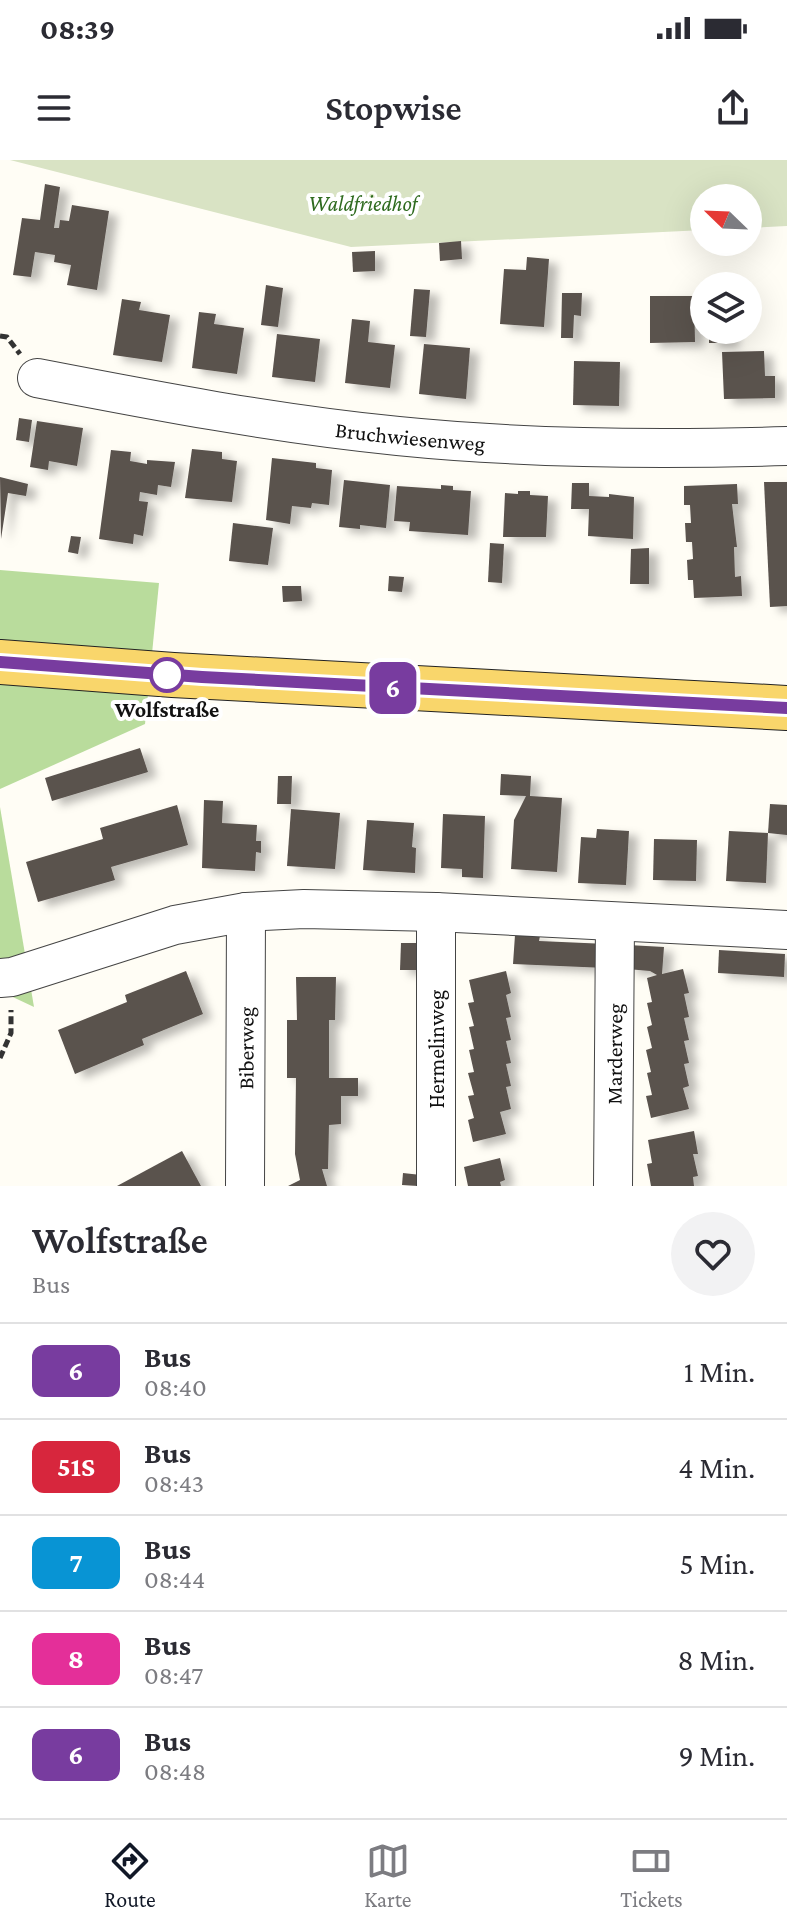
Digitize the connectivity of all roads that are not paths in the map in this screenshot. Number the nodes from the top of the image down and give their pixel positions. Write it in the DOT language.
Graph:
graph roads {
  1 [pos="37,378"];
  2 [pos="787,446"];
  3 [pos="0,662"];
  4 [pos="787,708"];
  5 [pos="246,912"];
  6 [pos="436,912"];
  7 [pos="615,922"];
  8 [pos="787,930"];
  9 [pos="6,977"];
  10 [pos="245,1186"];
  11 [pos="436,1186"];
  12 [pos="613,1186"];
  1 -- 2 [label="street, Bruchwiesenweg"];
  3 -- 4 [label="main road"];
  5 -- 6 [label="street"];
  5 -- 9 [label="street"];
  5 -- 10 [label="street, Biberweg"];
  6 -- 7 [label="street"];
  6 -- 11 [label="street, Hermelinweg"];
  7 -- 8 [label="street"];
  7 -- 12 [label="street, Marderweg"];
}
